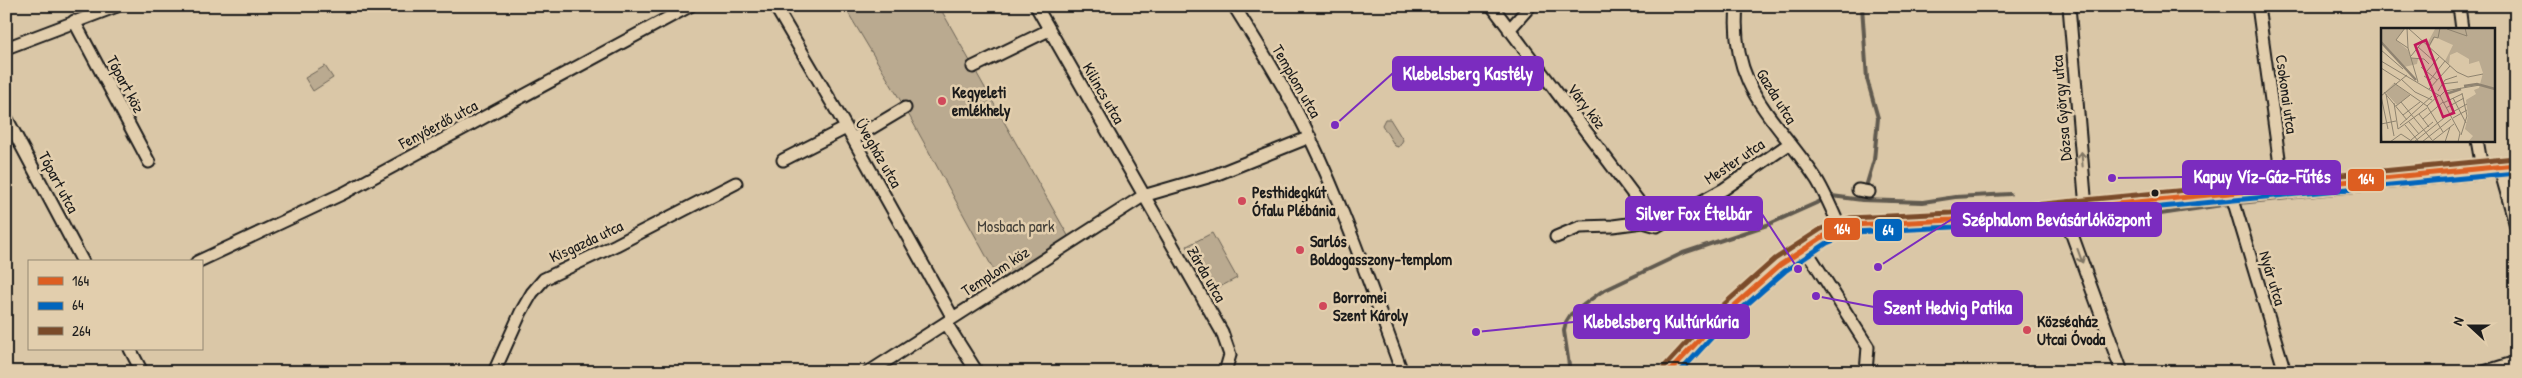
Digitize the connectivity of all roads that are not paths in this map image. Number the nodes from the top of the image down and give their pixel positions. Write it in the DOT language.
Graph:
graph roads {
  1 [pos="117,6"];
  2 [pos="690,6"];
  3 [pos="775,6"];
  4 [pos="1036,6"];
  5 [pos="1234,6"];
  6 [pos="1492,6"];
  7 [pos="1530,6"];
  8 [pos="1737,6"];
  9 [pos="2069,6"];
  10 [pos="2258,6"];
  11 [pos="2459,6"];
  12 [pos="74,21"];
  13 [pos="2462,28"];
  14 [pos="1049,30"];
  15 [pos="1509,30"];
  16 [pos="6,48"];
  17 [pos="973,67"];
  18 [pos="905,108"];
  19 [pos="6,117"];
  20 [pos="846,128"];
  21 [pos="1310,137"];
  22 [pos="853,139"];
  23 [pos="2478,141"];
  24 [pos="1789,144"];
  25 [pos="783,160"];
  26 [pos="149,162"];
  27 [pos="2516,165"];
  28 [pos="2482,168"];
  29 [pos="2500,172"];
  30 [pos="736,183"];
  31 [pos="2283,187"];
  32 [pos="1143,196"];
  33 [pos="2233,199"];
  34 [pos="2086,208"];
  35 [pos="2063,210"];
  36 [pos="1657,226"];
  37 [pos="2516,226"];
  38 [pos="1840,228"];
  39 [pos="1556,237"];
  40 [pos="1805,248"];
  41 [pos="82,260"];
  42 [pos="200,260"];
  43 [pos="950,320"];
  44 [pos="131,350"];
  45 [pos="2516,362"];
  46 [pos="142,372"];
  47 [pos="494,372"];
  48 [pos="869,372"];
  49 [pos="977,372"];
  50 [pos="1225,372"];
  51 [pos="1402,372"];
  52 [pos="1669,372"];
  53 [pos="1866,372"];
  54 [pos="2122,372"];
  55 [pos="2285,372"];
  56 [pos="2484,372"];
  1 -- 12 [label="street"];
  2 -- 42 [label="street, Fenyőerdő utca"];
  3 -- 20 [label="street, Üvegház utca"];
  4 -- 14 [label="street, Kilincs utca"];
  5 -- 21 [label="street, Templom utca"];
  6 -- 15 [label="street, Váry köz"];
  7 -- 15 [label="street"];
  8 -- 24 [label="street, Gazda utca"];
  34 -- 9 [label="street, Dózsa György utca, one-way"];
  10 -- 31 [label="street, Csokonai utca"];
  11 -- 13 [label="street"];
  12 -- 16 [label="street"];
  12 -- 26 [label="street, Tópart köz"];
  14 -- 17 [label="street"];
  14 -- 32 [label="street, Kilincs utca"];
  15 -- 36 [label="street, Váry köz"];
  18 -- 22 [label="street"];
  19 -- 41 [label="street, Tópart utca"];
  20 -- 22 [label="street, Üvegház utca"];
  20 -- 25 [label="street"];
  21 -- 32 [label="street, Templom köz"];
  21 -- 51 [label="street, Templom utca"];
  22 -- 43 [label="street, Üvegház utca"];
  23 -- 28 [label="street"];
  24 -- 36 [label="street, Mester utca"];
  24 -- 38 [label="street, Gazda utca"];
  27 -- 29 [label="main road"];
  28 -- 29 [label="main road"];
  28 -- 31 [label="main road"];
  29 -- 37 [label="street"];
  30 -- 47 [label="street, Kisgazda utca"];
  31 -- 33 [label="main road"];
  32 -- 43 [label="street, Templom köz"];
  32 -- 50 [label="street, Zárda utca"];
  33 -- 34 [label="main road"];
  33 -- 55 [label="street, Nyár utca"];
  34 -- 35 [label="main road"];
  35 -- 38 [label="main road"];
  35 -- 54 [label="street, one-way"];
  36 -- 39 [label="street"];
  38 -- 40 [label="main road"];
  40 -- 52 [label="main road"];
  40 -- 53 [label="street"];
  43 -- 48 [label="street, Templom köz"];
  43 -- 49 [label="street, Üvegház utca"];
  44 -- 46 [label="street"];
  45 -- 56 [label="street"];
}
